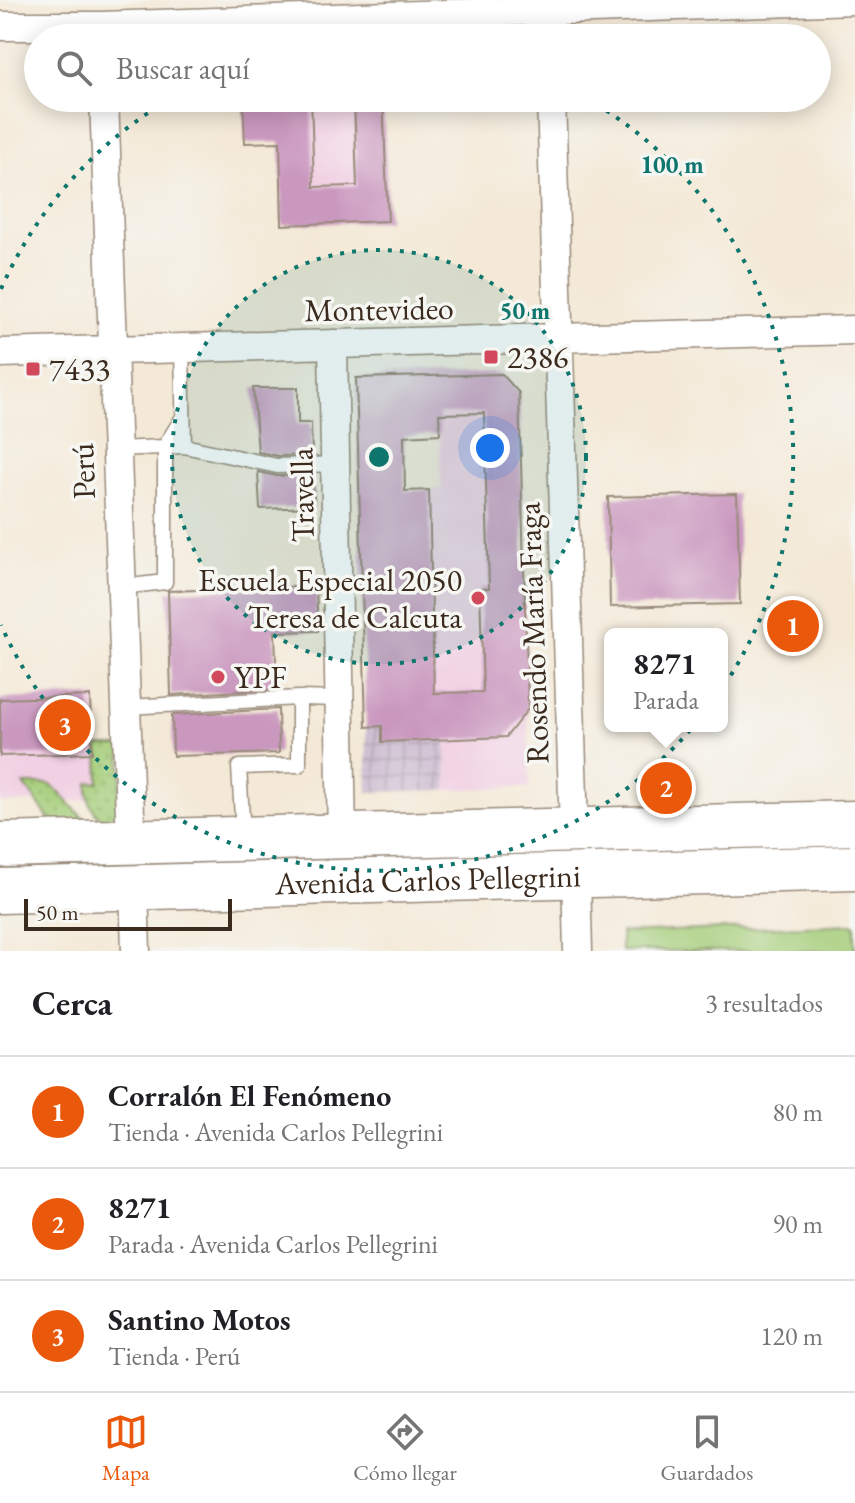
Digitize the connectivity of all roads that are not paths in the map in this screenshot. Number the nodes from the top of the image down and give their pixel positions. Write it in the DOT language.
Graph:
graph roads {
  1 [pos="855,0"];
  2 [pos="548,16"];
  3 [pos="101,21"];
  4 [pos="40,24"];
  5 [pos="24,25"];
  6 [pos="0,26"];
  7 [pos="104,112"];
  8 [pos="551,112"];
  9 [pos="855,330"];
  10 [pos="558,338"];
  11 [pos="333,344"];
  12 [pos="182,348"];
  13 [pos="113,350"];
  14 [pos="0,353"];
  15 [pos="183,417"];
  16 [pos="165,446"];
  17 [pos="184,446"];
  18 [pos="117,449"];
  19 [pos="335,464"];
  20 [pos="122,587"];
  21 [pos="299,698"];
  22 [pos="340,699"];
  23 [pos="126,707"];
  24 [pos="855,823"];
  25 [pos="574,830"];
  26 [pos="342,837"];
  27 [pos="243,839"];
  28 [pos="131,842"];
  29 [pos="0,845"];
  30 [pos="855,868"];
  31 [pos="576,876"];
  32 [pos="134,888"];
  33 [pos="0,891"];
  34 [pos="136,951"];
  35 [pos="578,951"];
  1 -- 2 [label="street"];
  2 -- 3 [label="street"];
  3 -- 4 [label="street"];
  5 -- 6 [label="street"];
  7 -- 13 [label="street, Perú"];
  8 -- 10 [label="street, Rosendo María Fraga"];
  9 -- 10 [label="street, Montevideo"];
  10 -- 11 [label="street, Montevideo"];
  10 -- 25 [label="street, Rosendo María Fraga"];
  11 -- 12 [label="street, Montevideo"];
  11 -- 19 [label="street, Travella"];
  12 -- 13 [label="street, Montevideo"];
  12 -- 15 [label="lane"];
  13 -- 14 [label="street, Montevideo"];
  13 -- 18 [label="street, Perú"];
  15 -- 16 [label="lane"];
  15 -- 17 [label="lane"];
  16 -- 17 [label="lane"];
  16 -- 18 [label="lane"];
  16 -- 20 [label="lane"];
  17 -- 19 [label="lane"];
  18 -- 20 [label="street, Perú"];
  19 -- 22 [label="street, Travella"];
  20 -- 23 [label="street, Perú"];
  21 -- 22 [label="lane"];
  21 -- 23 [label="lane"];
  21 -- 27 [label="lane"];
  22 -- 26 [label="street, Travella"];
  23 -- 28 [label="street, Perú"];
  24 -- 25 [label="main road, Avenida Carlos Pellegrini"];
  25 -- 26 [label="main road, Avenida Carlos Pellegrini"];
  26 -- 27 [label="main road, Avenida Carlos Pellegrini"];
  27 -- 28 [label="main road, Avenida Carlos Pellegrini"];
  28 -- 29 [label="main road, Avenida Carlos Pellegrini"];
  30 -- 31 [label="main road, Avenida Carlos Pellegrini"];
  31 -- 32 [label="main road, Avenida Carlos Pellegrini"];
  31 -- 35 [label="street"];
  32 -- 33 [label="main road, Avenida Carlos Pellegrini"];
  32 -- 34 [label="street"];
}
